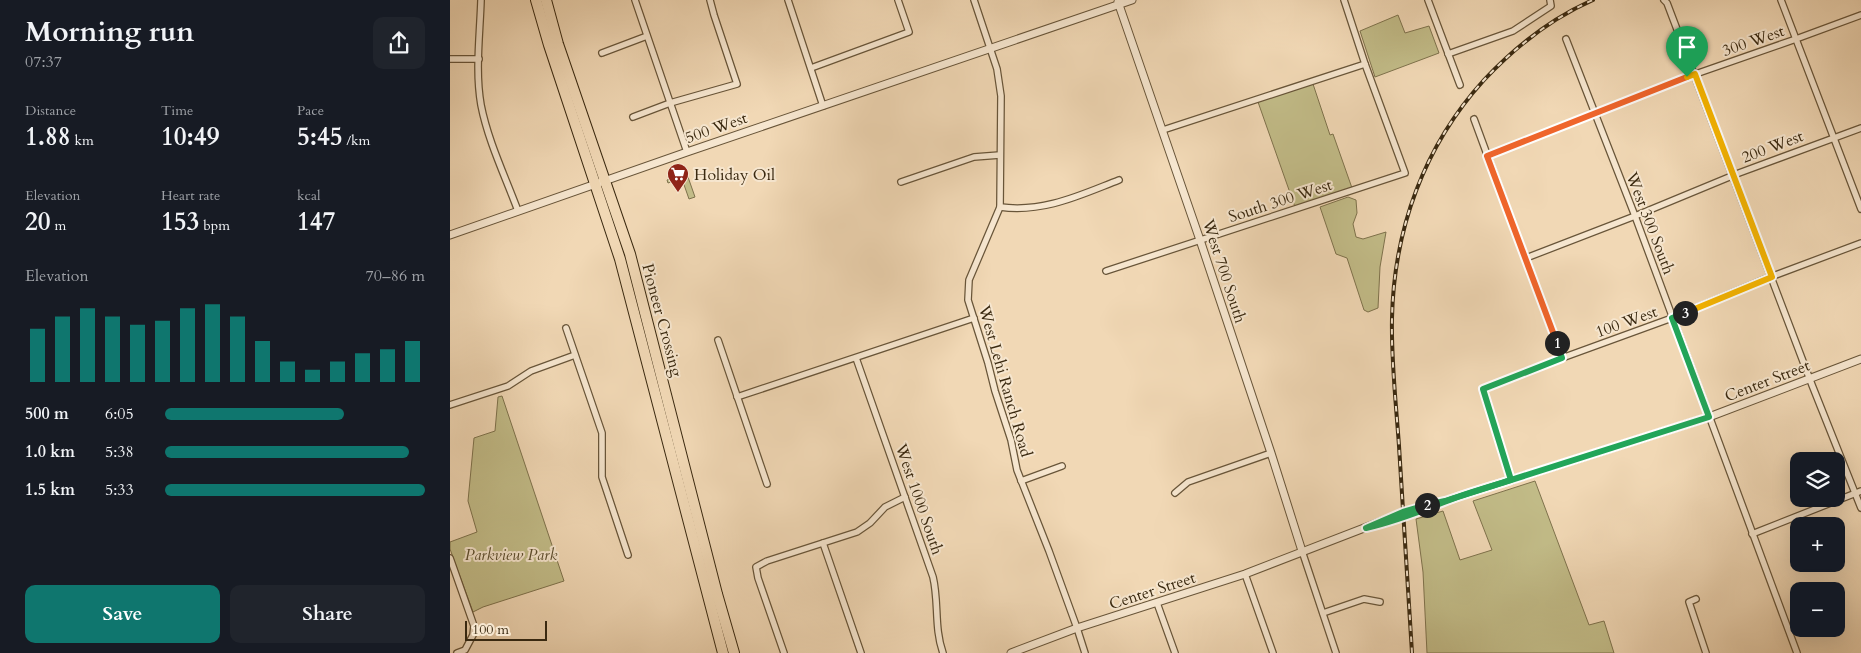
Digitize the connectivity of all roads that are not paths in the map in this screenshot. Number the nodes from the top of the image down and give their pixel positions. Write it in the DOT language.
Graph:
graph roads {
  1 [pos="481,0"];
  2 [pos="536,0"];
  3 [pos="546,0"];
  4 [pos="635,0"];
  5 [pos="710,0"];
  6 [pos="788,0"];
  7 [pos="898,0"];
  8 [pos="974,0"];
  9 [pos="1132,0"];
  10 [pos="1344,0"];
  11 [pos="1428,0"];
  12 [pos="1781,0"];
  13 [pos="1666,1"];
  14 [pos="1118,2"];
  15 [pos="1551,3"];
  16 [pos="1861,15"];
  17 [pos="647,36"];
  18 [pos="1566,39"];
  19 [pos="1796,39"];
  20 [pos="991,48"];
  21 [pos="602,52"];
  22 [pos="1448,54"];
  23 [pos="480,59"];
  24 [pos="450,60"];
  25 [pos="1365,64"];
  26 [pos="811,68"];
  27 [pos="1695,74"];
  28 [pos="1460,86"];
  29 [pos="670,103"];
  30 [pos="823,106"];
  31 [pos="1594,113"];
  32 [pos="633,117"];
  33 [pos="1474,119"];
  34 [pos="1861,128"];
  35 [pos="1163,130"];
  36 [pos="1834,138"];
  37 [pos="687,152"];
  38 [pos="1000,155"];
  39 [pos="1487,156"];
  40 [pos="1733,175"];
  41 [pos="1119,180"];
  42 [pos="601,182"];
  43 [pos="901,182"];
  44 [pos="1000,207"];
  45 [pos="1861,209"];
  46 [pos="518,211"];
  47 [pos="1635,216"];
  48 [pos="450,235"];
  49 [pos="1200,240"];
  50 [pos="1861,243"];
  51 [pos="1526,258"];
  52 [pos="1106,271"];
  53 [pos="1772,277"];
  54 [pos="974,318"];
  55 [pos="1672,318"];
  56 [pos="566,328"];
  57 [pos="718,340"];
  58 [pos="575,355"];
  59 [pos="856,358"];
  60 [pos="1562,358"];
  61 [pos="1861,359"];
  62 [pos="1810,378"];
  63 [pos="737,397"];
  64 [pos="450,406"];
  65 [pos="1709,417"];
  66 [pos="1271,452"];
  67 [pos="1062,466"];
  68 [pos="1511,480"];
  69 [pos="1022,481"];
  70 [pos="767,484"];
  71 [pos="1858,492"];
  72 [pos="1175,493"];
  73 [pos="905,497"];
  74 [pos="1861,508"];
  75 [pos="1752,534"];
  76 [pos="823,543"];
  77 [pos="1302,552"];
  78 [pos="628,555"];
  79 [pos="450,558"];
  80 [pos="1245,574"];
  81 [pos="1696,598"];
  82 [pos="1380,602"];
  83 [pos="1158,603"];
  84 [pos="1323,613"];
  85 [pos="1077,628"];
  86 [pos="457,653"];
  87 [pos="723,653"];
  88 [pos="734,653"];
  89 [pos="784,653"];
  90 [pos="862,653"];
  91 [pos="943,653"];
  92 [pos="1011,653"];
  93 [pos="1084,653"];
  94 [pos="1175,653"];
  95 [pos="1273,653"];
  96 [pos="1336,653"];
  97 [pos="1706,653"];
  98 [pos="1797,653"];
  1 -- 23 [label="street"];
  2 -- 42 [label="highway, Pioneer Crossing"];
  3 -- 42 [label="highway, Pioneer Crossing"];
  4 -- 17 [label="street"];
  5 -- 29 [label="street"];
  6 -- 26 [label="street"];
  7 -- 26 [label="street"];
  8 -- 20 [label="street, West Lehi Ranch Road"];
  9 -- 14 [label="street"];
  10 -- 25 [label="street"];
  11 -- 22 [label="street"];
  12 -- 19 [label="street"];
  13 -- 27 [label="street"];
  14 -- 20 [label="street, 500 West"];
  14 -- 35 [label="street, West 700 South"];
  15 -- 22 [label="street"];
  16 -- 19 [label="street, 300 West"];
  17 -- 21 [label="street"];
  17 -- 29 [label="street"];
  18 -- 31 [label="street, West 300 South"];
  19 -- 27 [label="street, 300 West"];
  19 -- 36 [label="street"];
  20 -- 30 [label="street, 500 West"];
  20 -- 38 [label="street, West Lehi Ranch Road"];
  22 -- 28 [label="street"];
  23 -- 24 [label="street"];
  23 -- 46 [label="street"];
  25 -- 35 [label="street"];
  25 -- 49 [label="street, South 300 West"];
  26 -- 30 [label="street"];
  27 -- 31 [label="street, 300 West"];
  27 -- 40 [label="street"];
  29 -- 32 [label="street"];
  29 -- 37 [label="street"];
  30 -- 37 [label="street, 500 West"];
  31 -- 39 [label="street, 300 West"];
  31 -- 47 [label="street, West 300 South"];
  33 -- 39 [label="street"];
  34 -- 36 [label="street, 200 West"];
  35 -- 49 [label="street, West 700 South"];
  36 -- 40 [label="street, 200 West"];
  36 -- 45 [label="street"];
  37 -- 42 [label="street, 500 West"];
  38 -- 43 [label="street"];
  38 -- 44 [label="street, West Lehi Ranch Road"];
  39 -- 51 [label="street"];
  40 -- 47 [label="street, 200 West"];
  40 -- 53 [label="street"];
  41 -- 44 [label="street"];
  42 -- 46 [label="street, 500 West"];
  42 -- 87 [label="highway, Pioneer Crossing"];
  42 -- 88 [label="highway, Pioneer Crossing"];
  44 -- 54 [label="street, West Lehi Ranch Road"];
  46 -- 48 [label="street, 500 West"];
  47 -- 51 [label="street, 200 West"];
  47 -- 55 [label="street, West 300 South"];
  49 -- 52 [label="street, South 300 West"];
  49 -- 66 [label="street, West 700 South"];
  50 -- 53 [label="street, 100 West"];
  51 -- 60 [label="street"];
  53 -- 55 [label="street, 100 West"];
  53 -- 62 [label="street"];
  54 -- 59 [label="street"];
  54 -- 69 [label="street, West Lehi Ranch Road"];
  55 -- 60 [label="street, 100 West"];
  55 -- 65 [label="street, West 300 South"];
  56 -- 58 [label="street"];
  57 -- 63 [label="street"];
  58 -- 64 [label="street"];
  58 -- 78 [label="street"];
  59 -- 63 [label="street"];
  59 -- 73 [label="street, West 1000 South"];
  60 -- 68 [label="street, 100 West"];
  61 -- 62 [label="street, Center Street"];
  62 -- 65 [label="street, Center Street"];
  62 -- 71 [label="street"];
  63 -- 70 [label="street"];
  65 -- 68 [label="street, Center Street"];
  65 -- 75 [label="street, West 300 South"];
  66 -- 72 [label="street"];
  66 -- 77 [label="street, West 700 South"];
  67 -- 69 [label="street"];
  68 -- 77 [label="street, Center Street"];
  69 -- 85 [label="street, West Lehi Ranch Road"];
  71 -- 74 [label="street"];
  71 -- 75 [label="street"];
  73 -- 76 [label="street"];
  73 -- 91 [label="street, West 1000 South"];
  75 -- 98 [label="street, West 300 South"];
  76 -- 89 [label="street"];
  76 -- 90 [label="street"];
  77 -- 80 [label="street, Center Street"];
  77 -- 84 [label="street"];
  79 -- 86 [label="street"];
  80 -- 83 [label="street, Center Street"];
  80 -- 95 [label="street"];
  81 -- 97 [label="street"];
  82 -- 84 [label="street"];
  83 -- 85 [label="street, Center Street"];
  83 -- 94 [label="street"];
  84 -- 96 [label="street"];
  85 -- 92 [label="street, Center Street"];
  85 -- 93 [label="street, West Lehi Ranch Road"];
}
